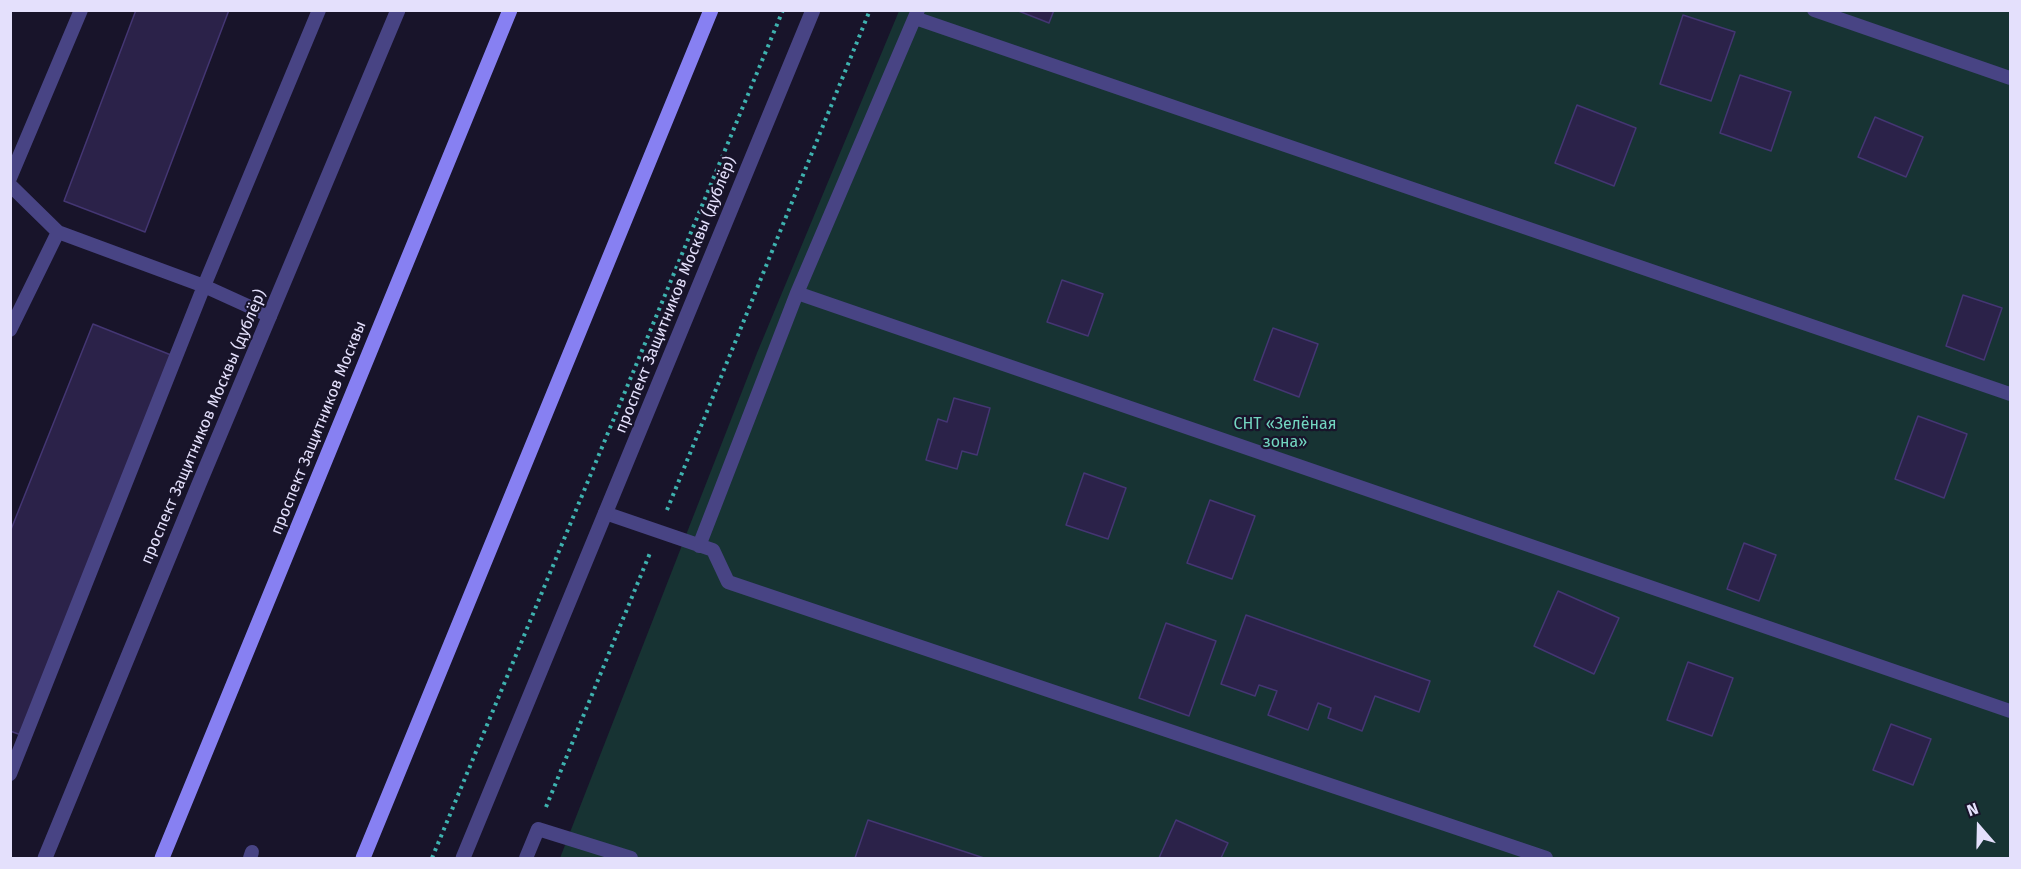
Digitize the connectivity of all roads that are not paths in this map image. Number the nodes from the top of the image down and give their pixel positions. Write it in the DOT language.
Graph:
graph roads {
  1 [pos="81,10"];
  2 [pos="319,10"];
  3 [pos="398,10"];
  4 [pos="510,10"];
  5 [pos="711,10"];
  6 [pos="813,10"];
  7 [pos="1814,10"];
  8 [pos="916,14"];
  9 [pos="2010,78"];
  10 [pos="10,178"];
  11 [pos="10,185"];
  12 [pos="58,232"];
  13 [pos="204,286"];
  14 [pos="797,293"];
  15 [pos="270,316"];
  16 [pos="10,330"];
  17 [pos="2010,394"];
  18 [pos="605,513"];
  19 [pos="699,546"];
  20 [pos="2010,711"];
  21 [pos="10,774"];
  22 [pos="45,858"];
  23 [pos="162,858"];
  24 [pos="363,858"];
  25 [pos="463,858"];
  26 [pos="526,858"];
  27 [pos="631,858"];
  28 [pos="1546,858"];
  1 -- 10 [label="lane"];
  2 -- 13 [label="lane"];
  3 -- 15 [label="street, проспект Защитников Москвы (дублёр)"];
  4 -- 23 [label="main road, проспект Защитников Москвы"];
  5 -- 24 [label="main road"];
  6 -- 18 [label="street, проспект Защитников Москвы (дублёр)"];
  7 -- 9 [label="lane"];
  8 -- 14 [label="lane"];
  8 -- 17 [label="lane"];
  11 -- 12 [label="lane"];
  12 -- 13 [label="lane"];
  12 -- 16 [label="lane"];
  13 -- 15 [label="lane"];
  13 -- 21 [label="lane"];
  14 -- 19 [label="lane"];
  14 -- 20 [label="lane"];
  15 -- 22 [label="street, проспект Защитников Москвы (дублёр)"];
  18 -- 19 [label="lane"];
  18 -- 25 [label="street, проспект Защитников Москвы (дублёр)"];
  19 -- 28 [label="lane"];
  26 -- 27 [label="lane"];
}
